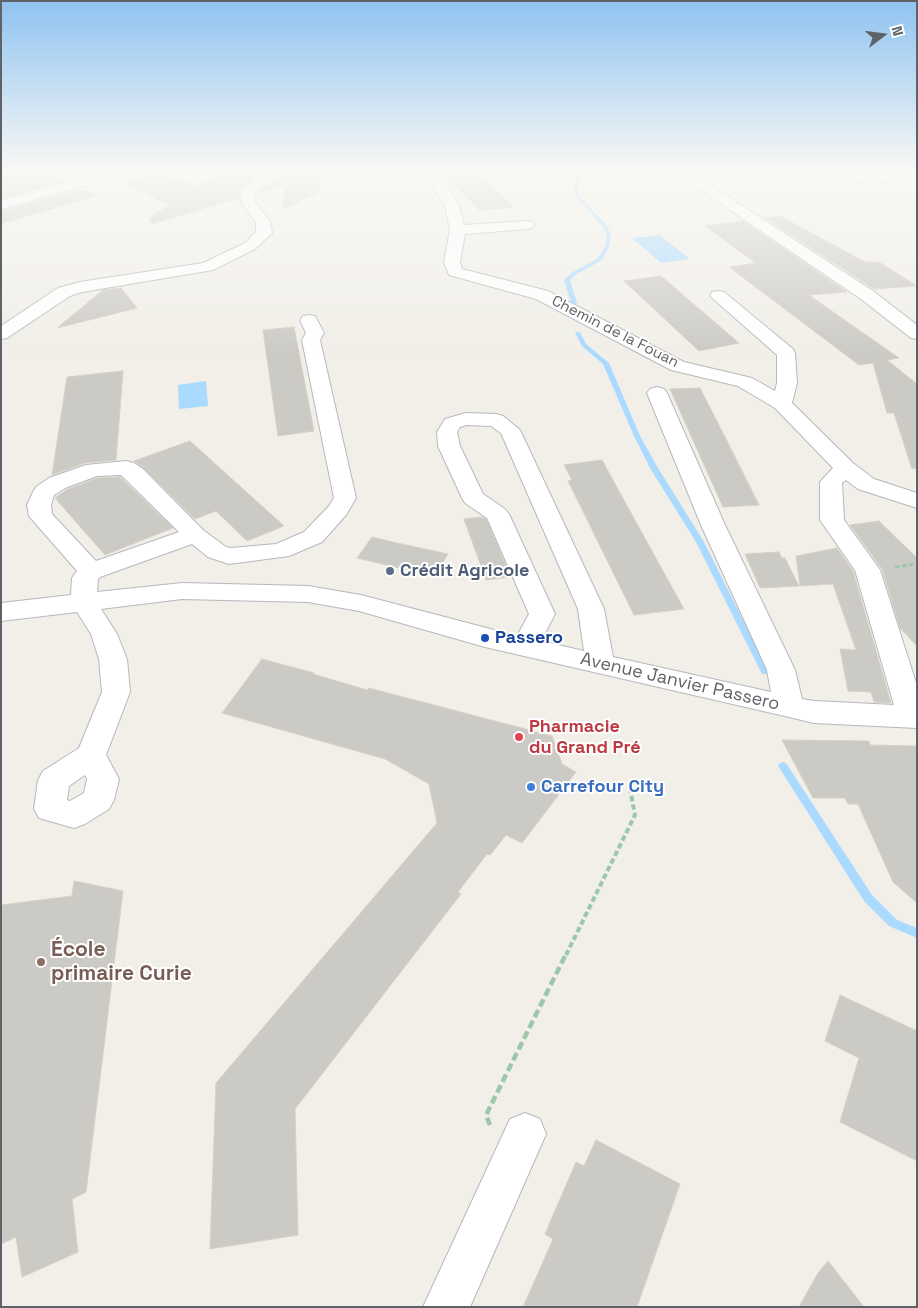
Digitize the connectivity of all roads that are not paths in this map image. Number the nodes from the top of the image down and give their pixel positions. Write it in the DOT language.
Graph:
graph roads {
  1 [pos="264,231"];
  2 [pos="458,231"];
  3 [pos="770,231"];
  4 [pos="718,296"];
  5 [pos="309,320"];
  6 [pos="1,334"];
  7 [pos="917,334"];
  8 [pos="657,393"];
  9 [pos="782,404"];
  10 [pos="845,468"];
  11 [pos="917,501"];
  12 [pos="195,535"];
  13 [pos="172,543"];
  14 [pos="91,571"];
  15 [pos="151,593"];
  16 [pos="84,602"];
  17 [pos="1,612"];
  18 [pos="524,647"];
  19 [pos="600,664"];
  20 [pos="789,707"];
  21 [pos="914,717"];
  22 [pos="91,755"];
  23 [pos="525,1134"];
  24 [pos="446,1307"];
  1 -- 6 [label="street"];
  2 -- 9 [label="street, Chemin de la Fouan"];
  3 -- 7 [label="street"];
  4 -- 9 [label="street"];
  5 -- 12 [label="street"];
  8 -- 20 [label="street"];
  9 -- 10 [label="street, Chemin de la Fouan"];
  10 -- 11 [label="street, Chemin de la Fouan"];
  10 -- 21 [label="street"];
  12 -- 13 [label="street"];
  12 -- 14 [label="street"];
  13 -- 14 [label="street"];
  13 -- 15 [label="street"];
  14 -- 16 [label="street"];
  15 -- 16 [label="street, Avenue Janvier Passero"];
  15 -- 18 [label="street, Avenue Janvier Passero"];
  16 -- 17 [label="street, Avenue Janvier Passero"];
  16 -- 22 [label="street"];
  18 -- 19 [label="street, Avenue Janvier Passero"];
  18 -- 19 [label="street"];
  19 -- 20 [label="street, Avenue Janvier Passero"];
  20 -- 21 [label="street, Avenue Janvier Passero"];
  23 -- 24 [label="street"];
}
